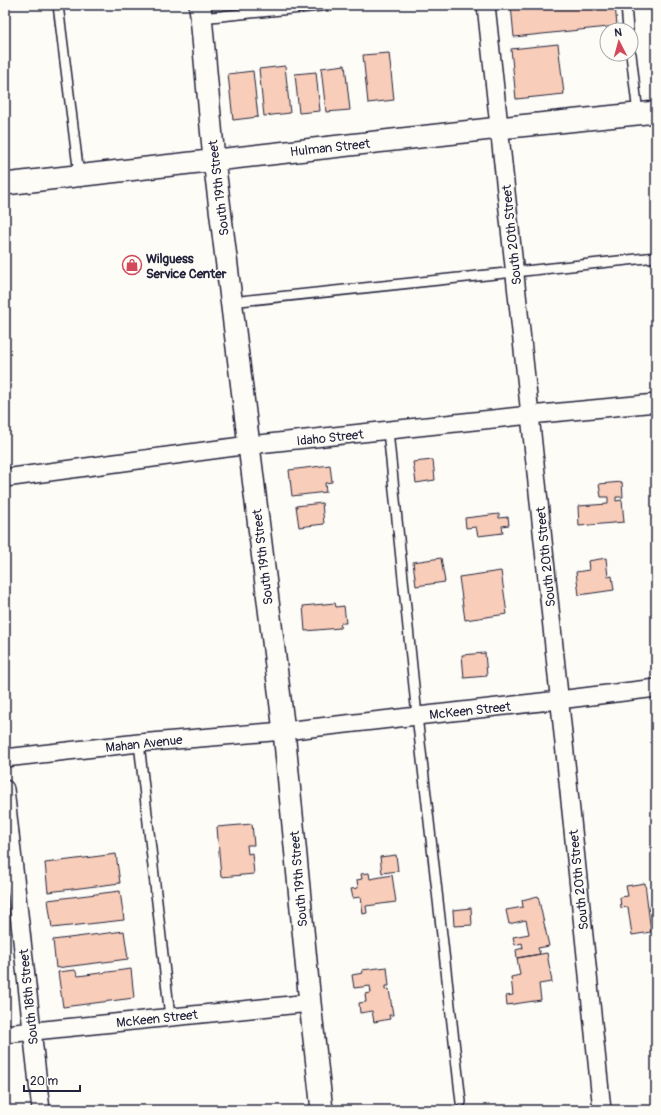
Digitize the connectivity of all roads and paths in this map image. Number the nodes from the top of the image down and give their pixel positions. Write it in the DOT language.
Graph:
graph roads {
  1 [pos="58,5"];
  2 [pos="331,5"];
  3 [pos="486,5"];
  4 [pos="626,5"];
  5 [pos="200,12"];
  6 [pos="627,22"];
  7 [pos="633,62"];
  8 [pos="647,113"];
  9 [pos="499,128"];
  10 [pos="214,160"];
  11 [pos="79,175"];
  12 [pos="5,184"];
  13 [pos="656,257"];
  14 [pos="515,272"];
  15 [pos="231,302"];
  16 [pos="656,403"];
  17 [pos="530,415"];
  18 [pos="388,431"];
  19 [pos="249,445"];
  20 [pos="5,478"];
  21 [pos="656,688"];
  22 [pos="559,700"];
  23 [pos="417,716"];
  24 [pos="284,731"];
  25 [pos="138,743"];
  26 [pos="5,758"];
  27 [pos="5,789"];
  28 [pos="310,1003"];
  29 [pos="170,1017"];
  30 [pos="32,1031"];
  31 [pos="5,1034"];
  32 [pos="461,1102"];
  33 [pos="41,1110"];
  34 [pos="322,1110"];
  35 [pos="602,1110"];
  1 -- 11 [label="lane"];
  2 -- 5 [label="lane"];
  3 -- 9 [label="street, South 20th Street"];
  4 -- 6 [label="lane"];
  5 -- 10 [label="street, South 19th Street"];
  7 -- 8 [label="lane"];
  8 -- 9 [label="street, Hulman Street"];
  9 -- 10 [label="street, Hulman Street"];
  9 -- 14 [label="street, South 20th Street"];
  10 -- 11 [label="street, Hulman Street"];
  10 -- 15 [label="street, South 19th Street"];
  11 -- 12 [label="street, Hulman Street"];
  13 -- 14 [label="lane"];
  14 -- 15 [label="lane"];
  14 -- 17 [label="street, South 20th Street"];
  15 -- 19 [label="street, South 19th Street"];
  16 -- 17 [label="street, Idaho Street"];
  17 -- 18 [label="street, Idaho Street"];
  17 -- 22 [label="street, South 20th Street"];
  18 -- 19 [label="street, Idaho Street"];
  18 -- 23 [label="lane"];
  19 -- 20 [label="street, Idaho Street"];
  19 -- 24 [label="street, South 19th Street"];
  21 -- 22 [label="street, McKeen Street"];
  22 -- 23 [label="street, McKeen Street"];
  22 -- 35 [label="street, South 20th Street"];
  23 -- 24 [label="street, McKeen Street"];
  23 -- 32 [label="lane"];
  24 -- 25 [label="street, Mahan Avenue"];
  24 -- 28 [label="street, South 19th Street"];
  25 -- 26 [label="street, Mahan Avenue"];
  25 -- 29 [label="lane"];
  27 -- 30 [label="street, South 18th Street"];
  28 -- 29 [label="street, McKeen Street"];
  28 -- 34 [label="street, South 19th Street"];
  29 -- 30 [label="street, McKeen Street"];
  30 -- 31 [label="street, McKeen Street"];
  30 -- 33 [label="street, South 18th Street"];
}
